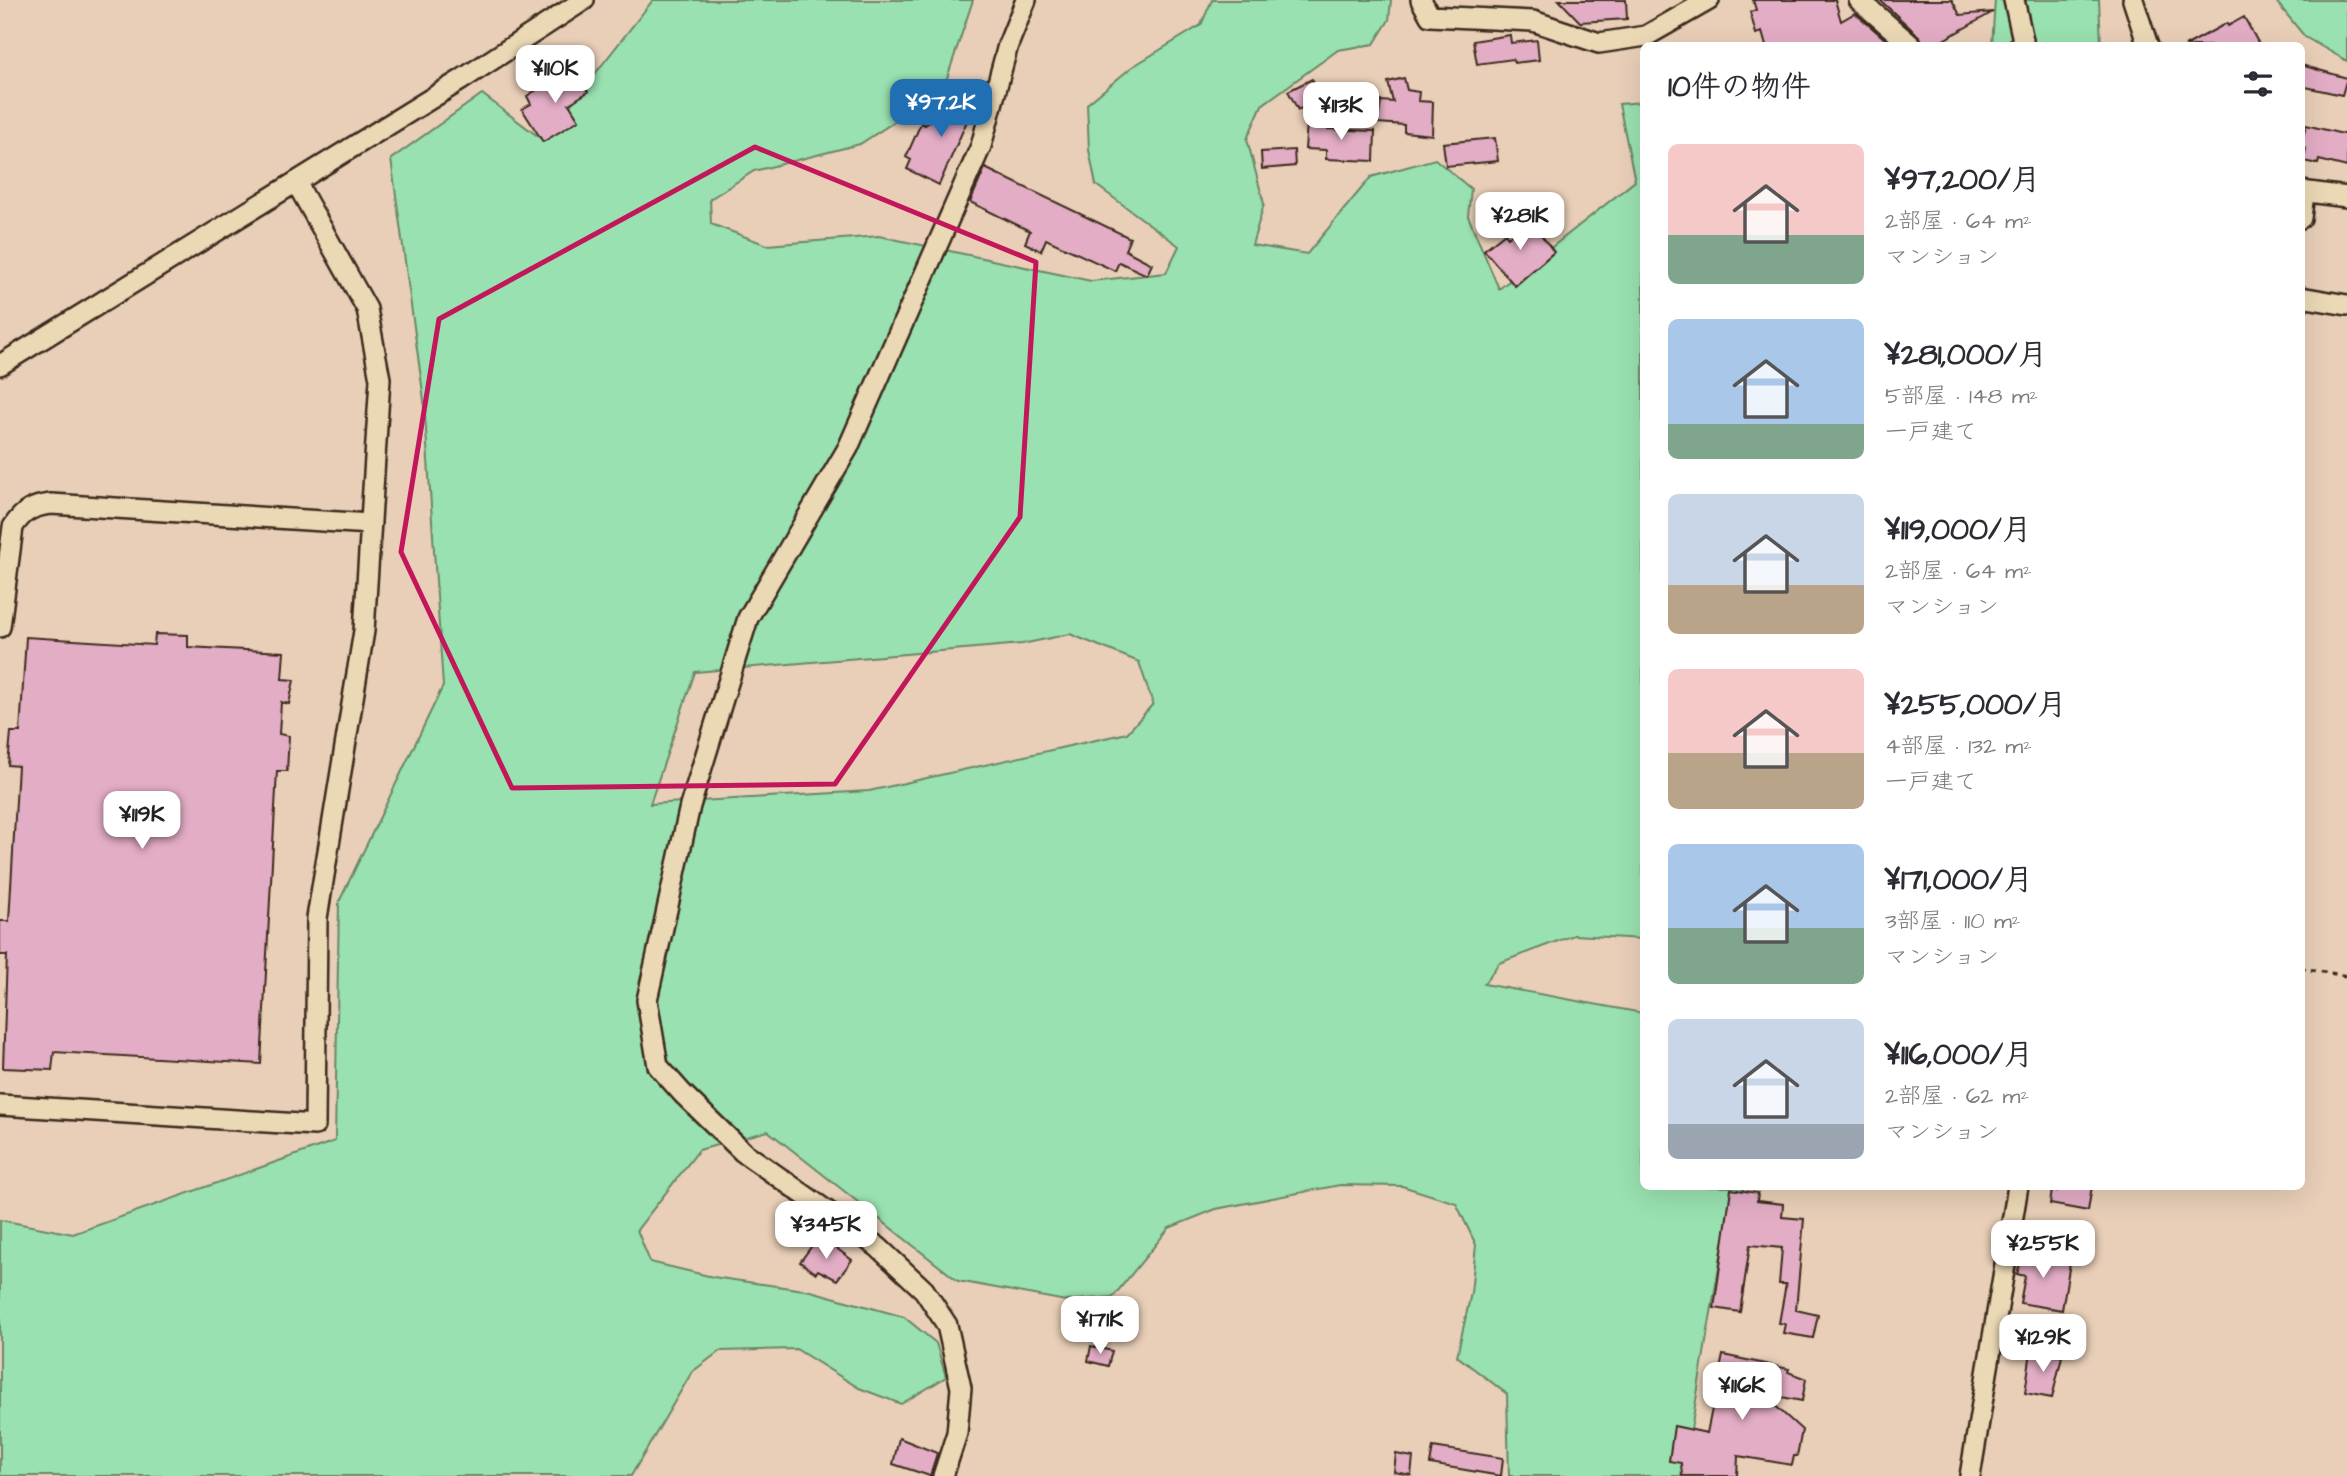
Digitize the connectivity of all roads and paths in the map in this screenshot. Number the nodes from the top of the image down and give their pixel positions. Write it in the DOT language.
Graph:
graph roads {
  1 [pos="584,0"];
  2 [pos="1026,0"];
  3 [pos="1421,0"];
  4 [pos="1709,0"];
  5 [pos="1859,0"];
  6 [pos="2014,0"];
  7 [pos="2133,0"];
  8 [pos="1907,42"];
  9 [pos="2022,42"];
  10 [pos="2147,42"];
  11 [pos="296,182"];
  12 [pos="2305,192"];
  13 [pos="2347,197"];
  14 [pos="2305,298"];
  15 [pos="2347,306"];
  16 [pos="0,365"];
  17 [pos="371,524"];
  18 [pos="0,627"];
  19 [pos="2305,969"];
  20 [pos="2347,976"];
  21 [pos="0,1105"];
  22 [pos="2017,1190"];
  23 [pos="943,1476"];
  24 [pos="1970,1476"];
  1 -- 11 [label="street"];
  2 -- 23 [label="street"];
  3 -- 4 [label="street"];
  5 -- 8 [label="street"];
  6 -- 9 [label="street"];
  7 -- 10 [label="street"];
  11 -- 16 [label="street"];
  11 -- 17 [label="street"];
  12 -- 13 [label="street"];
  14 -- 15 [label="street"];
  17 -- 18 [label="street"];
  17 -- 21 [label="street"];
  19 -- 20 [label="path"];
  22 -- 24 [label="street"];
}
